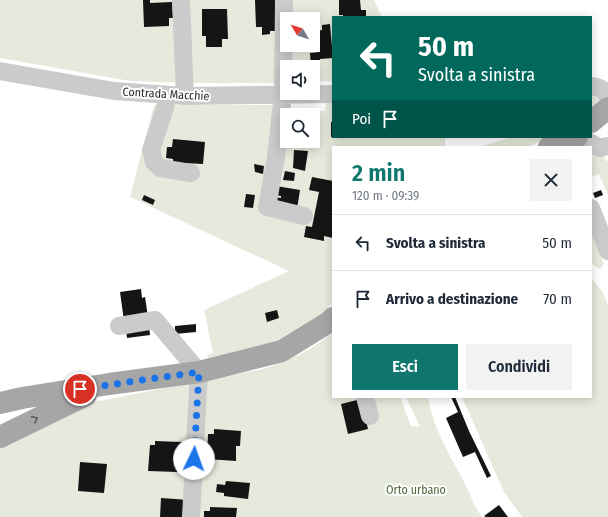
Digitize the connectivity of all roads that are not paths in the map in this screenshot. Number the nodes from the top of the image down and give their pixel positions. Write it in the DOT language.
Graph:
graph roads {
  1 [pos="181,0"];
  2 [pos="284,0"];
  3 [pos="283,60"];
  4 [pos="0,71"];
  5 [pos="608,80"];
  6 [pos="592,81"];
  7 [pos="592,86"];
  8 [pos="280,94"];
  9 [pos="320,94"];
  10 [pos="332,94"];
  11 [pos="167,95"];
  12 [pos="185,96"];
  13 [pos="608,99"];
  14 [pos="282,100"];
  15 [pos="608,108"];
  16 [pos="592,121"];
  17 [pos="608,126"];
  18 [pos="592,132"];
  19 [pos="568,141"];
  20 [pos="591,146"];
  21 [pos="592,146"];
  22 [pos="608,146"];
  23 [pos="191,173"];
  24 [pos="592,211"];
  25 [pos="304,216"];
  26 [pos="608,251"];
  27 [pos="332,322"];
  28 [pos="119,326"];
  29 [pos="199,372"];
  30 [pos="109,384"];
  31 [pos="365,398"];
  32 [pos="0,404"];
  33 [pos="370,416"];
  34 [pos="0,437"];
  35 [pos="191,517"];
  1 -- 12 [label="street"];
  2 -- 3 [label="street"];
  4 -- 11 [label="street, Contrada Macchie"];
  5 -- 6 [label="street"];
  7 -- 13 [label="street"];
  8 -- 12 [label="street, Contrada Macchie"];
  9 -- 10 [label="street, Contrada Macchie"];
  11 -- 12 [label="street, Contrada Macchie"];
  11 -- 23 [label="street"];
  14 -- 25 [label="street"];
  15 -- 16 [label="main road"];
  17 -- 18 [label="main road"];
  19 -- 20 [label="street"];
  21 -- 22 [label="street"];
  24 -- 26 [label="street"];
  27 -- 29 [label="main road"];
  28 -- 29 [label="street"];
  29 -- 30 [label="main road"];
  29 -- 35 [label="street"];
  30 -- 32 [label="main road"];
  34 -- 30 [label="main road, one-way"];
  31 -- 33 [label="street"];
}
